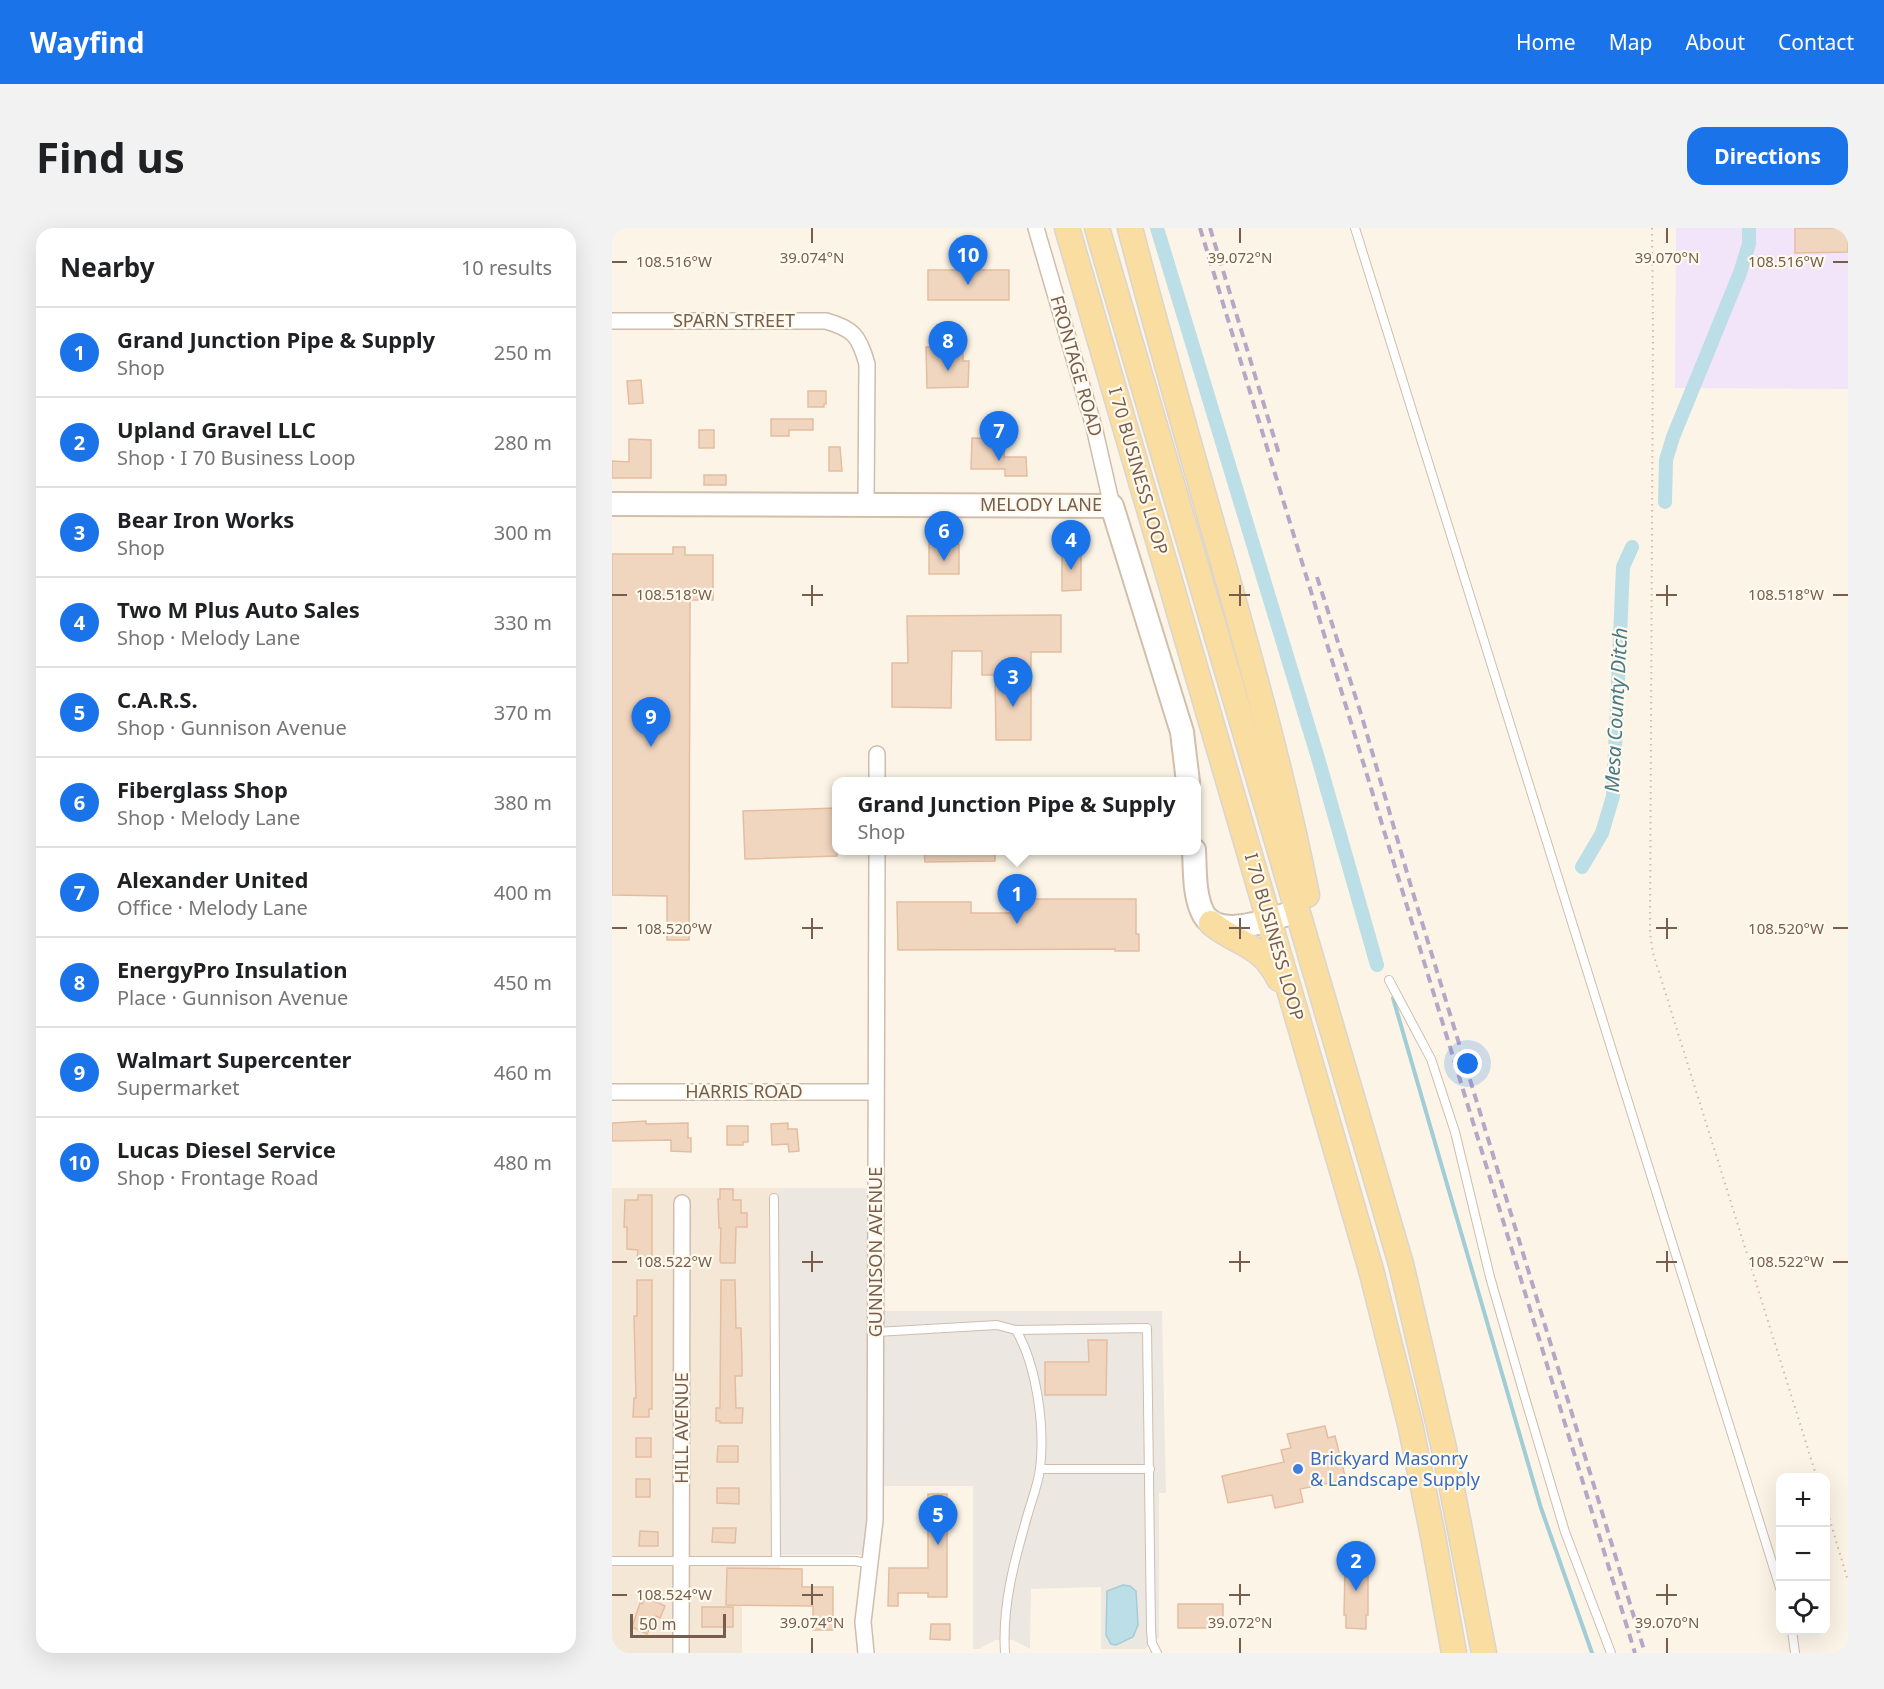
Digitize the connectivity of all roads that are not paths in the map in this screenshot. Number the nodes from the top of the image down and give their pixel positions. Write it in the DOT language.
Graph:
graph roads {
  1 [pos="1036,228"];
  2 [pos="1066,228"];
  3 [pos="1097,228"];
  4 [pos="1130,228"];
  5 [pos="1355,228"];
  6 [pos="612,321"];
  7 [pos="612,504"];
  8 [pos="866,505"];
  9 [pos="1112,506"];
  10 [pos="877,754"];
  11 [pos="877,777"];
  12 [pos="1187,777"];
  13 [pos="877,855"];
  14 [pos="1194,855"];
  15 [pos="1297,911"];
  16 [pos="1269,919"];
  17 [pos="1211,923"];
  18 [pos="1389,980"];
  19 [pos="1299,1019"];
  20 [pos="1334,1035"];
  21 [pos="612,1092"];
  22 [pos="876,1092"];
  23 [pos="774,1198"];
  24 [pos="682,1203"];
  25 [pos="1016,1330"];
  26 [pos="876,1332"];
  27 [pos="1040,1469"];
  28 [pos="1150,1469"];
  29 [pos="681,1561"];
  30 [pos="776,1561"];
  31 [pos="612,1562"];
  32 [pos="870,1564"];
  33 [pos="1778,1581"];
  34 [pos="1793,1635"];
  35 [pos="1476,1652"];
  36 [pos="681,1653"];
  37 [pos="866,1653"];
  38 [pos="1005,1653"];
  39 [pos="1157,1653"];
  40 [pos="1454,1653"];
  41 [pos="1611,1653"];
  42 [pos="1795,1653"];
  1 -- 9 [label="street, FRONTAGE ROAD"];
  2 -- 16 [label="main road, I 70 BUSINESS LOOP"];
  3 -- 15 [label="main road, I 70 BUSINESS LOOP"];
  4 -- 20 [label="main road"];
  5 -- 33 [label="lane"];
  6 -- 8 [label="street, SPARN STREET"];
  7 -- 8 [label="street, MELODY LANE"];
  8 -- 9 [label="street, MELODY LANE"];
  9 -- 12 [label="street, MELODY LANE"];
  10 -- 11 [label="street"];
  13 -- 22 [label="street, GUNNISON AVENUE"];
  14 -- 17 [label="street"];
  15 -- 16 [label="street"];
  15 -- 20 [label="main road, I 70 BUSINESS LOOP"];
  16 -- 17 [label="street"];
  16 -- 19 [label="main road, I 70 BUSINESS LOOP"];
  17 -- 19 [label="main road"];
  18 -- 41 [label="lane"];
  19 -- 40 [label="main road, I 70 BUSINESS LOOP"];
  20 -- 35 [label="main road, I 70 BUSINESS LOOP"];
  21 -- 22 [label="street, HARRIS ROAD"];
  22 -- 26 [label="street, GUNNISON AVENUE"];
  23 -- 30 [label="lane"];
  24 -- 29 [label="street, HILL AVENUE"];
  25 -- 26 [label="lane"];
  25 -- 27 [label="lane"];
  25 -- 28 [label="lane"];
  26 -- 32 [label="street, GUNNISON AVENUE"];
  27 -- 28 [label="lane"];
  27 -- 38 [label="lane"];
  28 -- 39 [label="lane"];
  29 -- 30 [label="lane"];
  29 -- 31 [label="lane"];
  29 -- 36 [label="street, HILL AVENUE"];
  30 -- 32 [label="lane"];
  32 -- 37 [label="street, GUNNISON AVENUE"];
  34 -- 42 [label="lane"];
}
